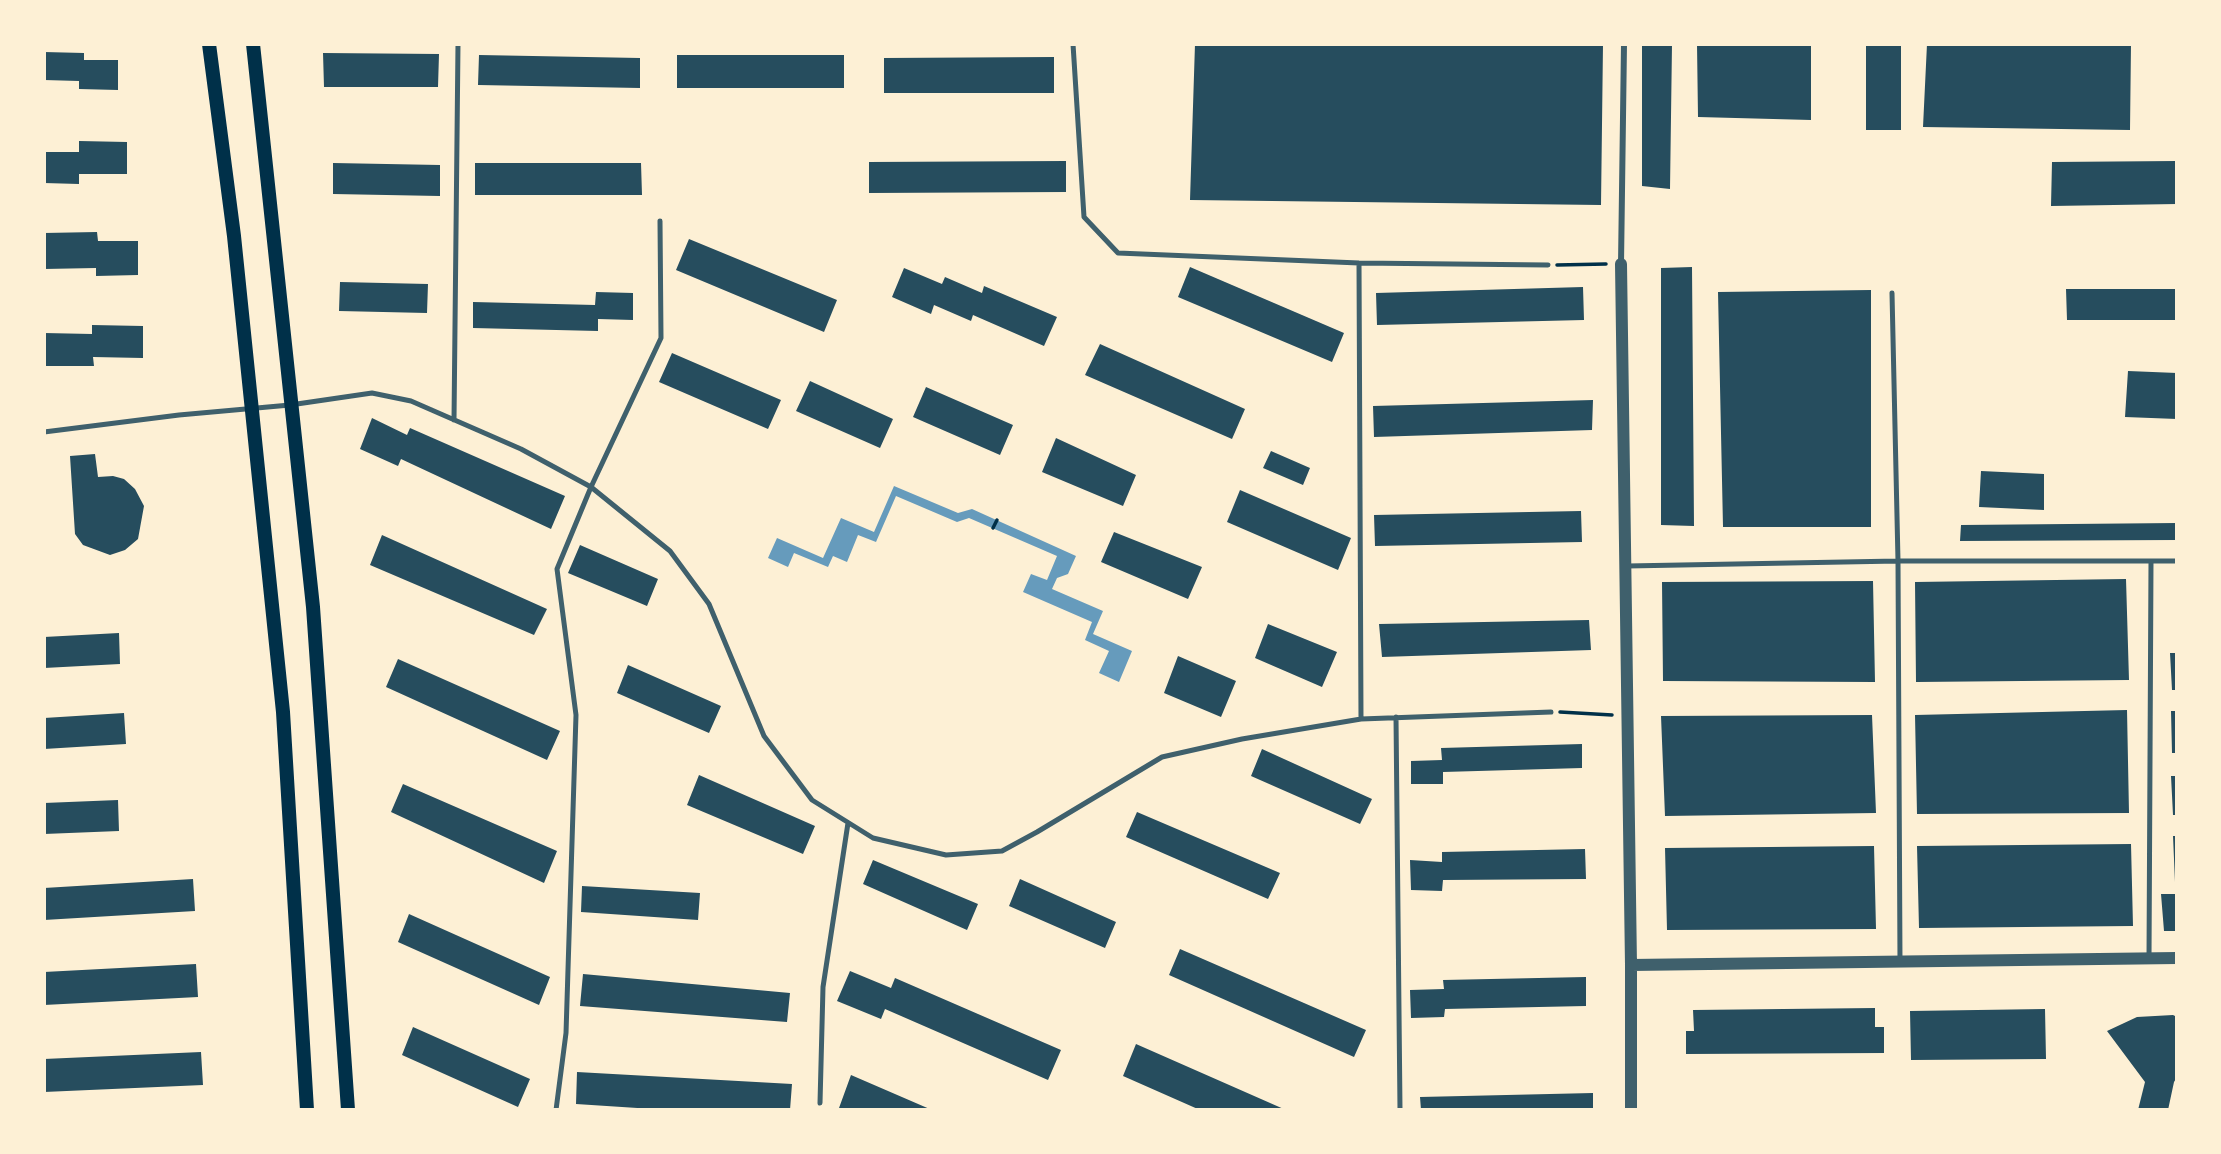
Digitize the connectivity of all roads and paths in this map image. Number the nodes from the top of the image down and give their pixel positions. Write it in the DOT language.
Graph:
graph roads {
  1 [pos="209,44"];
  2 [pos="253,44"];
  3 [pos="458,44"];
  4 [pos="1073,44"];
  5 [pos="1623,44"];
  6 [pos="660,221"];
  7 [pos="1359,263"];
  8 [pos="1620,264"];
  9 [pos="1548,265"];
  10 [pos="1892,293"];
  11 [pos="290,405"];
  12 [pos="253,408"];
  13 [pos="454,420"];
  14 [pos="44,432"];
  15 [pos="591,487"];
  16 [pos="997,520"];
  17 [pos="993,528"];
  18 [pos="1898,561"];
  19 [pos="2151,561"];
  20 [pos="2177,561"];
  21 [pos="1626,566"];
  22 [pos="1551,712"];
  23 [pos="1628,715"];
  24 [pos="1396,717"];
  25 [pos="1361,719"];
  26 [pos="848,823"];
  27 [pos="2148,958"];
  28 [pos="2177,958"];
  29 [pos="1900,962"];
  30 [pos="1631,965"];
  31 [pos="820,1103"];
  32 [pos="307,1110"];
  33 [pos="348,1110"];
  34 [pos="556,1110"];
  35 [pos="1400,1110"];
  36 [pos="1631,1110"];
  1 -- 12 [label="main road"];
  2 -- 11 [label="main road"];
  3 -- 13 [label="lane"];
  4 -- 7 [label="lane"];
  5 -- 8 [label="street"];
  6 -- 15 [label="lane"];
  7 -- 9 [label="lane"];
  7 -- 25 [label="lane"];
  8 -- 9 [label="path"];
  8 -- 21 [label="street"];
  10 -- 18 [label="lane"];
  11 -- 12 [label="lane"];
  11 -- 13 [label="lane"];
  11 -- 33 [label="main road"];
  12 -- 14 [label="lane"];
  12 -- 32 [label="main road"];
  13 -- 15 [label="lane"];
  15 -- 26 [label="lane"];
  15 -- 34 [label="lane"];
  16 -- 17 [label="path"];
  18 -- 19 [label="lane"];
  18 -- 21 [label="lane"];
  18 -- 29 [label="lane"];
  19 -- 20 [label="lane"];
  19 -- 27 [label="lane"];
  21 -- 23 [label="street"];
  22 -- 23 [label="path"];
  22 -- 24 [label="lane"];
  23 -- 30 [label="street"];
  24 -- 25 [label="lane"];
  24 -- 35 [label="lane"];
  25 -- 26 [label="lane"];
  26 -- 31 [label="lane"];
  27 -- 28 [label="street"];
  27 -- 29 [label="street"];
  29 -- 30 [label="street"];
  30 -- 36 [label="street"];
}
